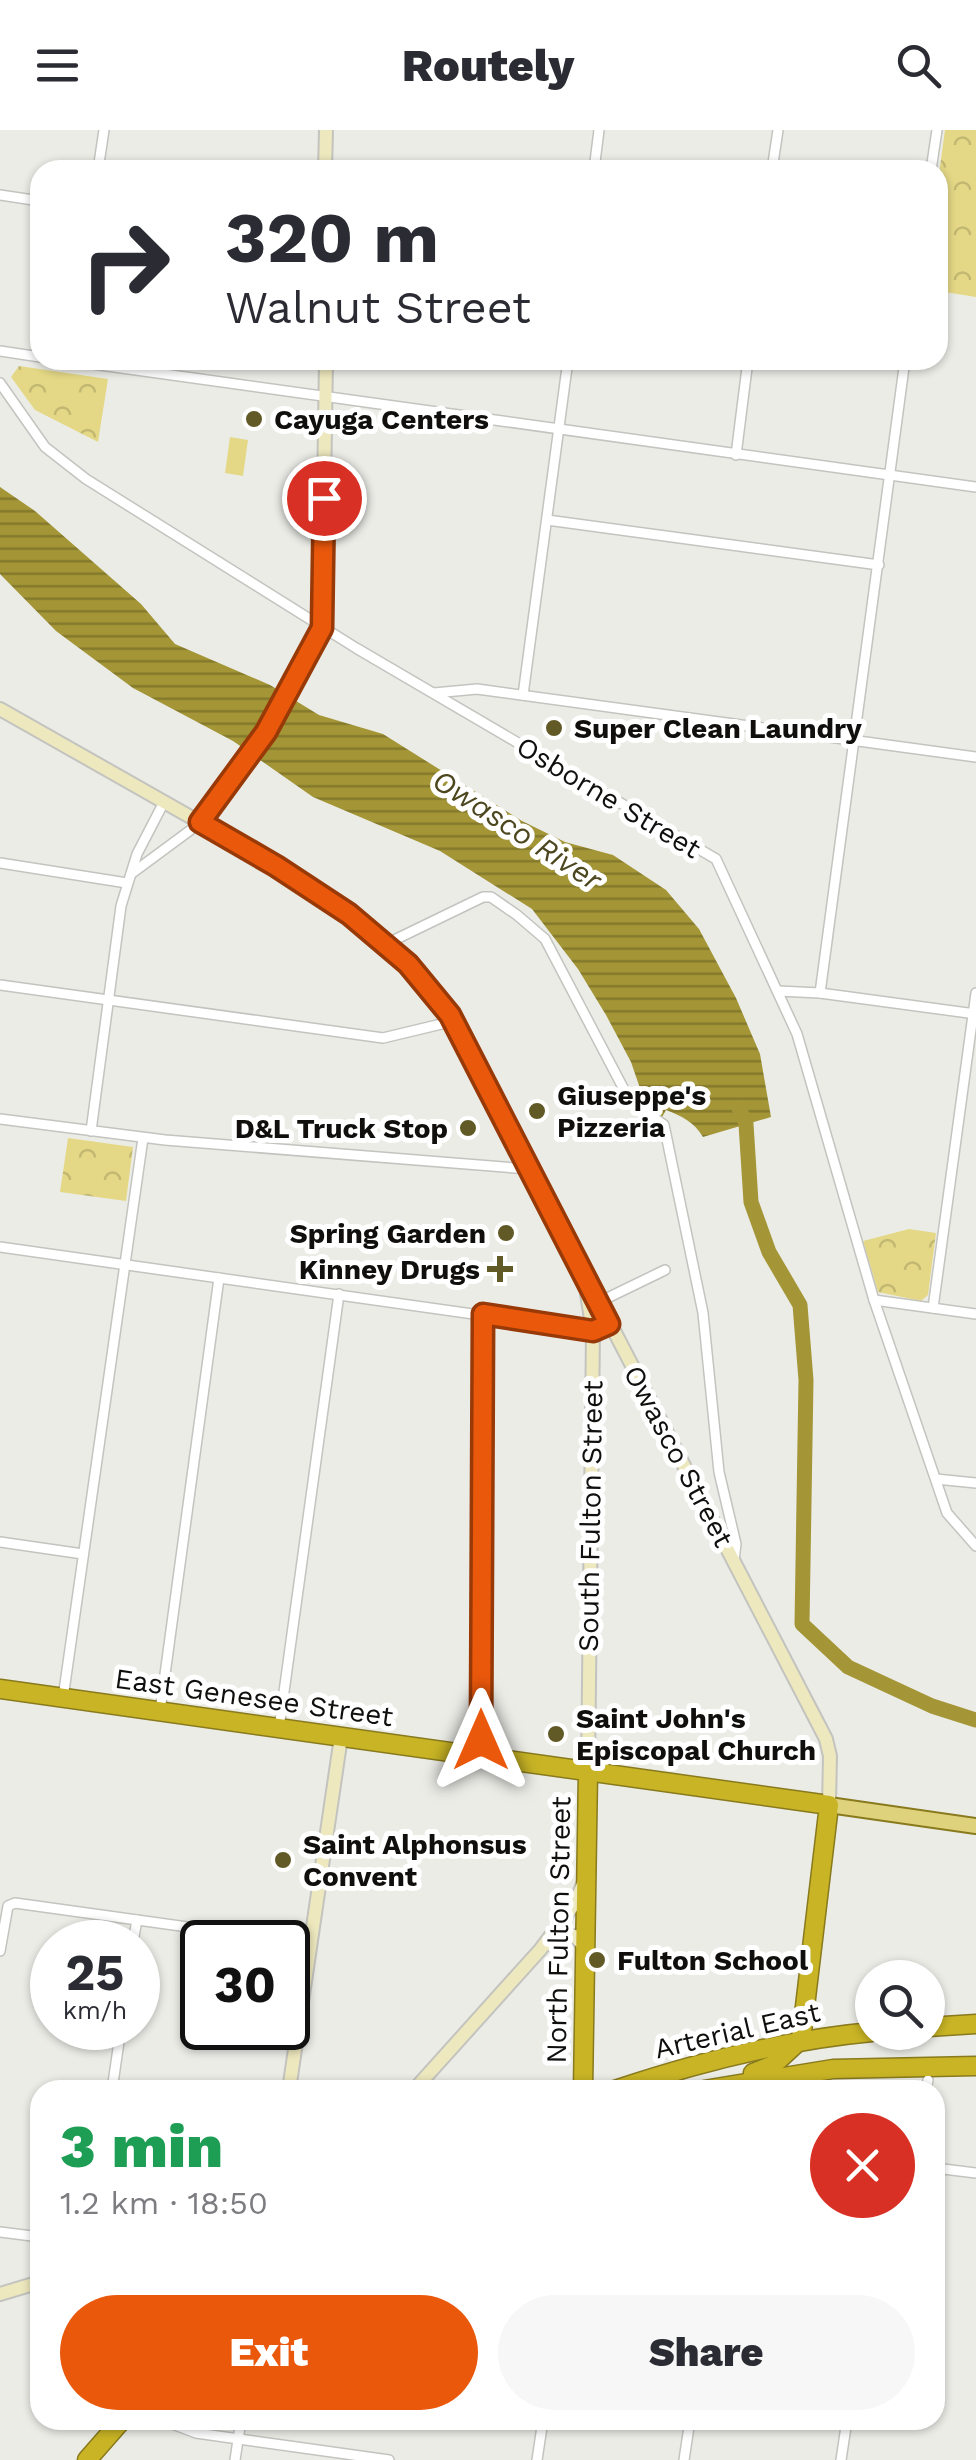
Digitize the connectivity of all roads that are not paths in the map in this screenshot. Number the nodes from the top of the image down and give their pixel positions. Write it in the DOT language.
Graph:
graph roads {
  1 [pos="104,130"];
  2 [pos="326,130"];
  3 [pos="600,130"];
  4 [pos="778,130"];
  5 [pos="937,130"];
  6 [pos="100,160"];
  7 [pos="325,160"];
  8 [pos="596,160"];
  9 [pos="774,160"];
  10 [pos="933,160"];
  11 [pos="0,195"];
  12 [pos="30,200"];
  13 [pos="0,351"];
  14 [pos="30,356"];
  15 [pos="136,370"];
  16 [pos="326,370"];
  17 [pos="567,370"];
  18 [pos="747,370"];
  19 [pos="904,370"];
  20 [pos="0,383"];
  21 [pos="325,396"];
  22 [pos="559,430"];
  23 [pos="736,454"];
  24 [pos="892,476"];
  25 [pos="976,487"];
  26 [pos="546,520"];
  27 [pos="879,565"];
  28 [pos="322,628"];
  29 [pos="434,693"];
  30 [pos="523,695"];
  31 [pos="0,709"];
  32 [pos="855,740"];
  33 [pos="976,757"];
  34 [pos="164,802"];
  35 [pos="200,822"];
  36 [pos="0,863"];
  37 [pos="128,879"];
  38 [pos="386,944"];
  39 [pos="0,985"];
  40 [pos="778,990"];
  41 [pos="820,992"];
  42 [pos="976,994"];
  43 [pos="109,1001"];
  44 [pos="975,1014"];
  45 [pos="454,1021"];
  46 [pos="0,1118"];
  47 [pos="91,1131"];
  48 [pos="143,1138"];
  49 [pos="528,1169"];
  50 [pos="0,1246"];
  51 [pos="577,1263"];
  52 [pos="124,1264"];
  53 [pos="665,1270"];
  54 [pos="219,1278"];
  55 [pos="338,1294"];
  56 [pos="874,1300"];
  57 [pos="597,1302"];
  58 [pos="933,1308"];
  59 [pos="483,1314"];
  60 [pos="976,1314"];
  61 [pos="609,1324"];
  62 [pos="593,1331"];
  63 [pos="936,1478"];
  64 [pos="976,1484"];
  65 [pos="0,1542"];
  66 [pos="976,1546"];
  67 [pos="83,1554"];
  68 [pos="734,1561"];
  69 [pos="0,1688"];
  70 [pos="63,1698"];
  71 [pos="160,1712"];
  72 [pos="279,1728"];
  73 [pos="341,1737"];
  74 [pos="481,1757"];
  75 [pos="588,1771"];
  76 [pos="829,1805"];
  77 [pos="976,1826"];
  78 [pos="587,1868"];
  79 [pos="137,1920"];
  80 [pos="310,1944"];
  81 [pos="540,1950"];
  82 [pos="586,1950"];
  83 [pos="0,1951"];
  84 [pos="976,2024"];
  85 [pos="945,2026"];
  86 [pos="855,2034"];
  87 [pos="801,2040"];
  88 [pos="117,2050"];
  89 [pos="294,2050"];
  90 [pos="976,2066"];
  91 [pos="113,2080"];
  92 [pos="290,2080"];
  93 [pos="423,2080"];
  94 [pos="584,2080"];
  95 [pos="647,2080"];
  96 [pos="741,2080"];
  97 [pos="754,2080"];
  98 [pos="945,2169"];
  99 [pos="976,2173"];
  100 [pos="0,2232"];
  101 [pos="30,2236"];
  102 [pos="30,2285"];
  103 [pos="0,2294"];
  104 [pos="113,2430"];
  105 [pos="188,2430"];
  106 [pos="240,2430"];
  107 [pos="542,2430"];
  108 [pos="688,2430"];
  109 [pos="846,2430"];
  110 [pos="239,2440"];
  111 [pos="87,2460"];
  112 [pos="235,2460"];
  113 [pos="387,2460"];
  114 [pos="537,2460"];
  115 [pos="684,2460"];
  116 [pos="841,2460"];
  1 -- 6 [label="street"];
  2 -- 7 [label="main road"];
  3 -- 8 [label="street"];
  4 -- 9 [label="street"];
  5 -- 10 [label="street"];
  11 -- 12 [label="street"];
  13 -- 14 [label="street"];
  15 -- 21 [label="street"];
  16 -- 21 [label="main road"];
  17 -- 22 [label="street"];
  18 -- 23 [label="street"];
  19 -- 24 [label="street"];
  20 -- 28 [label="street, Osborne Street"];
  21 -- 22 [label="street"];
  21 -- 28 [label="main road"];
  22 -- 23 [label="street"];
  22 -- 26 [label="street"];
  23 -- 24 [label="street"];
  24 -- 25 [label="street"];
  24 -- 27 [label="street"];
  26 -- 27 [label="street"];
  26 -- 30 [label="street"];
  27 -- 32 [label="street"];
  28 -- 29 [label="street, Osborne Street"];
  28 -- 35 [label="main road"];
  29 -- 30 [label="street"];
  29 -- 40 [label="street, Osborne Street"];
  30 -- 32 [label="street"];
  31 -- 34 [label="main road, Owasco Street"];
  32 -- 33 [label="street"];
  32 -- 41 [label="street"];
  34 -- 35 [label="main road, Owasco Street"];
  34 -- 37 [label="street"];
  35 -- 37 [label="street"];
  35 -- 38 [label="main road, Owasco Street"];
  36 -- 37 [label="street"];
  37 -- 43 [label="street"];
  38 -- 45 [label="main road, Owasco Street"];
  38 -- 68 [label="street"];
  39 -- 43 [label="street"];
  40 -- 41 [label="street"];
  40 -- 56 [label="street, Osborne Street"];
  41 -- 44 [label="street"];
  42 -- 44 [label="street"];
  43 -- 45 [label="street"];
  43 -- 47 [label="street"];
  44 -- 58 [label="street"];
  45 -- 49 [label="main road, Owasco Street"];
  46 -- 47 [label="street"];
  47 -- 48 [label="street"];
  48 -- 49 [label="street"];
  48 -- 52 [label="street"];
  49 -- 51 [label="main road, Owasco Street"];
  50 -- 52 [label="street"];
  51 -- 57 [label="main road, Owasco Street"];
  51 -- 62 [label="main road, South Fulton Street"];
  52 -- 54 [label="street"];
  52 -- 67 [label="street"];
  53 -- 57 [label="street"];
  54 -- 55 [label="street"];
  54 -- 71 [label="street"];
  55 -- 59 [label="street"];
  55 -- 72 [label="street"];
  56 -- 58 [label="street"];
  56 -- 63 [label="street, Osborne Street"];
  57 -- 61 [label="main road, Owasco Street"];
  58 -- 60 [label="street"];
  59 -- 62 [label="street"];
  59 -- 74 [label="street"];
  61 -- 62 [label="main road"];
  61 -- 68 [label="main road, Owasco Street"];
  62 -- 75 [label="main road, South Fulton Street"];
  63 -- 64 [label="street"];
  63 -- 66 [label="street, Osborne Street"];
  65 -- 67 [label="street"];
  67 -- 70 [label="street"];
  68 -- 76 [label="main road, Owasco Street"];
  69 -- 70 [label="highway, East Genesee Street"];
  70 -- 71 [label="highway, East Genesee Street"];
  71 -- 72 [label="highway, East Genesee Street"];
  72 -- 73 [label="highway, East Genesee Street"];
  73 -- 74 [label="highway, East Genesee Street"];
  73 -- 80 [label="main road"];
  74 -- 75 [label="highway, East Genesee Street"];
  75 -- 76 [label="highway, East Genesee Street"];
  75 -- 78 [label="highway, North Fulton Street"];
  76 -- 77 [label="main road, East Genesee Street"];
  76 -- 87 [label="highway"];
  78 -- 81 [label="main road"];
  78 -- 82 [label="highway, North Fulton Street"];
  79 -- 83 [label="street"];
  81 -- 82 [label="main road"];
  81 -- 93 [label="main road"];
  82 -- 94 [label="highway, North Fulton Street"];
  84 -- 85 [label="highway"];
  86 -- 87 [label="highway, Arterial East"];
  87 -- 95 [label="highway, Arterial East"];
  87 -- 96 [label="highway"];
  88 -- 91 [label="street"];
  89 -- 92 [label="main road"];
  90 -- 97 [label="highway"];
  98 -- 99 [label="street"];
  100 -- 101 [label="street"];
  102 -- 103 [label="main road"];
  104 -- 111 [label="highway"];
  105 -- 110 [label="street"];
  106 -- 110 [label="street"];
  107 -- 114 [label="street"];
  108 -- 115 [label="street"];
  109 -- 116 [label="street"];
  110 -- 112 [label="street"];
  110 -- 113 [label="street"];
}
